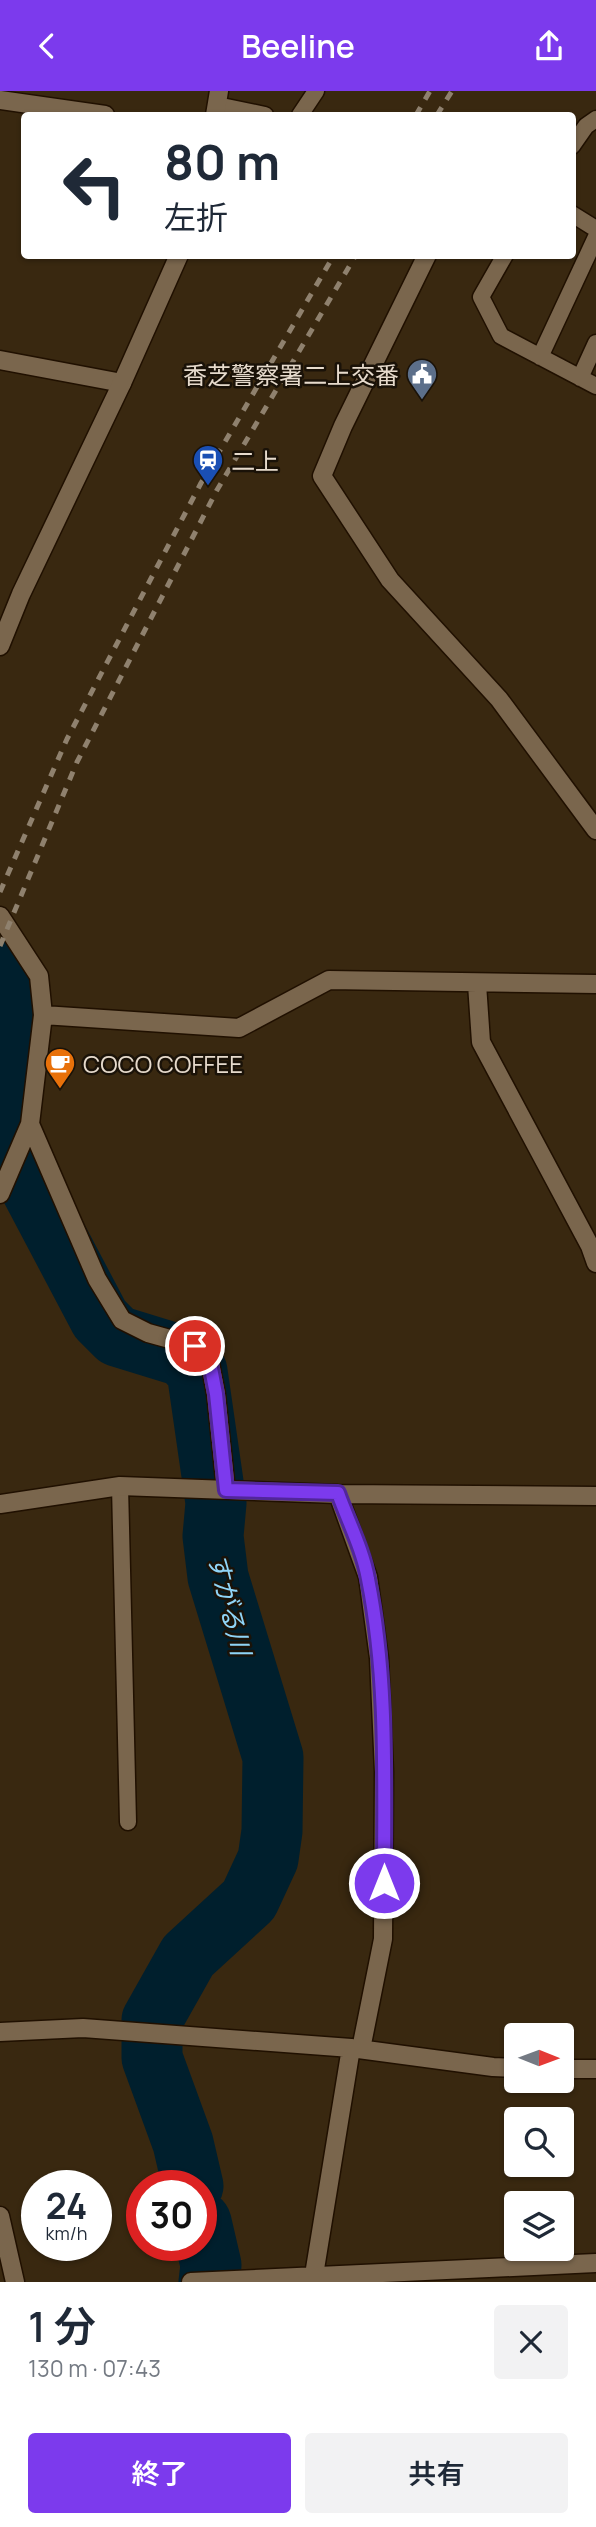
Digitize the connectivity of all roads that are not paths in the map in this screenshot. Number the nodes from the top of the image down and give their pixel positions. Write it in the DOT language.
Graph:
graph roads {
  1 [pos="316,91"];
  2 [pos="0,100"];
  3 [pos="217,104"];
  4 [pos="84,112"];
  5 [pos="252,112"];
  6 [pos="302,112"];
  7 [pos="596,119"];
  8 [pos="576,140"];
  9 [pos="576,216"];
  10 [pos="596,229"];
  11 [pos="596,237"];
  12 [pos="177,259"];
  13 [pos="425,259"];
  14 [pos="503,259"];
  15 [pos="596,343"];
  16 [pos="540,357"];
  17 [pos="0,360"];
  18 [pos="580,378"];
  19 [pos="122,383"];
  20 [pos="596,386"];
  21 [pos="0,646"];
  22 [pos="596,830"];
  23 [pos="0,916"];
  24 [pos="477,984"];
  25 [pos="596,984"];
  26 [pos="43,1015"];
  27 [pos="30,1124"];
  28 [pos="0,1193"];
  29 [pos="596,1263"];
  30 [pos="120,1486"];
  31 [pos="217,1489"];
  32 [pos="338,1493"];
  33 [pos="596,1496"];
  34 [pos="0,1503"];
  35 [pos="128,1822"];
  36 [pos="0,2032"];
  37 [pos="356,2049"];
  38 [pos="504,2067"];
  39 [pos="574,2069"];
  40 [pos="596,2069"];
  41 [pos="0,2216"];
  42 [pos="596,2263"];
  43 [pos="312,2278"];
  44 [pos="210,2281"];
  45 [pos="15,2282"];
  46 [pos="191,2282"];
  1 -- 6 [label="lane"];
  2 -- 4 [label="street"];
  3 -- 5 [label="lane"];
  7 -- 8 [label="lane"];
  9 -- 10 [label="lane"];
  11 -- 16 [label="lane"];
  12 -- 19 [label="street"];
  13 -- 22 [label="street"];
  14 -- 16 [label="lane"];
  15 -- 18 [label="lane"];
  16 -- 18 [label="lane"];
  17 -- 19 [label="street"];
  18 -- 20 [label="lane"];
  19 -- 21 [label="street"];
  23 -- 26 [label="street"];
  24 -- 25 [label="street"];
  24 -- 26 [label="street"];
  24 -- 29 [label="street"];
  26 -- 27 [label="street"];
  27 -- 28 [label="street"];
  27 -- 31 [label="street"];
  30 -- 31 [label="street"];
  30 -- 34 [label="street"];
  30 -- 35 [label="lane"];
  31 -- 32 [label="street"];
  32 -- 33 [label="street"];
  32 -- 37 [label="street"];
  36 -- 37 [label="street"];
  37 -- 38 [label="street"];
  37 -- 43 [label="street"];
  39 -- 40 [label="street"];
  41 -- 45 [label="street"];
  42 -- 43 [label="street"];
  43 -- 44 [label="street"];
  44 -- 46 [label="street"];
}
